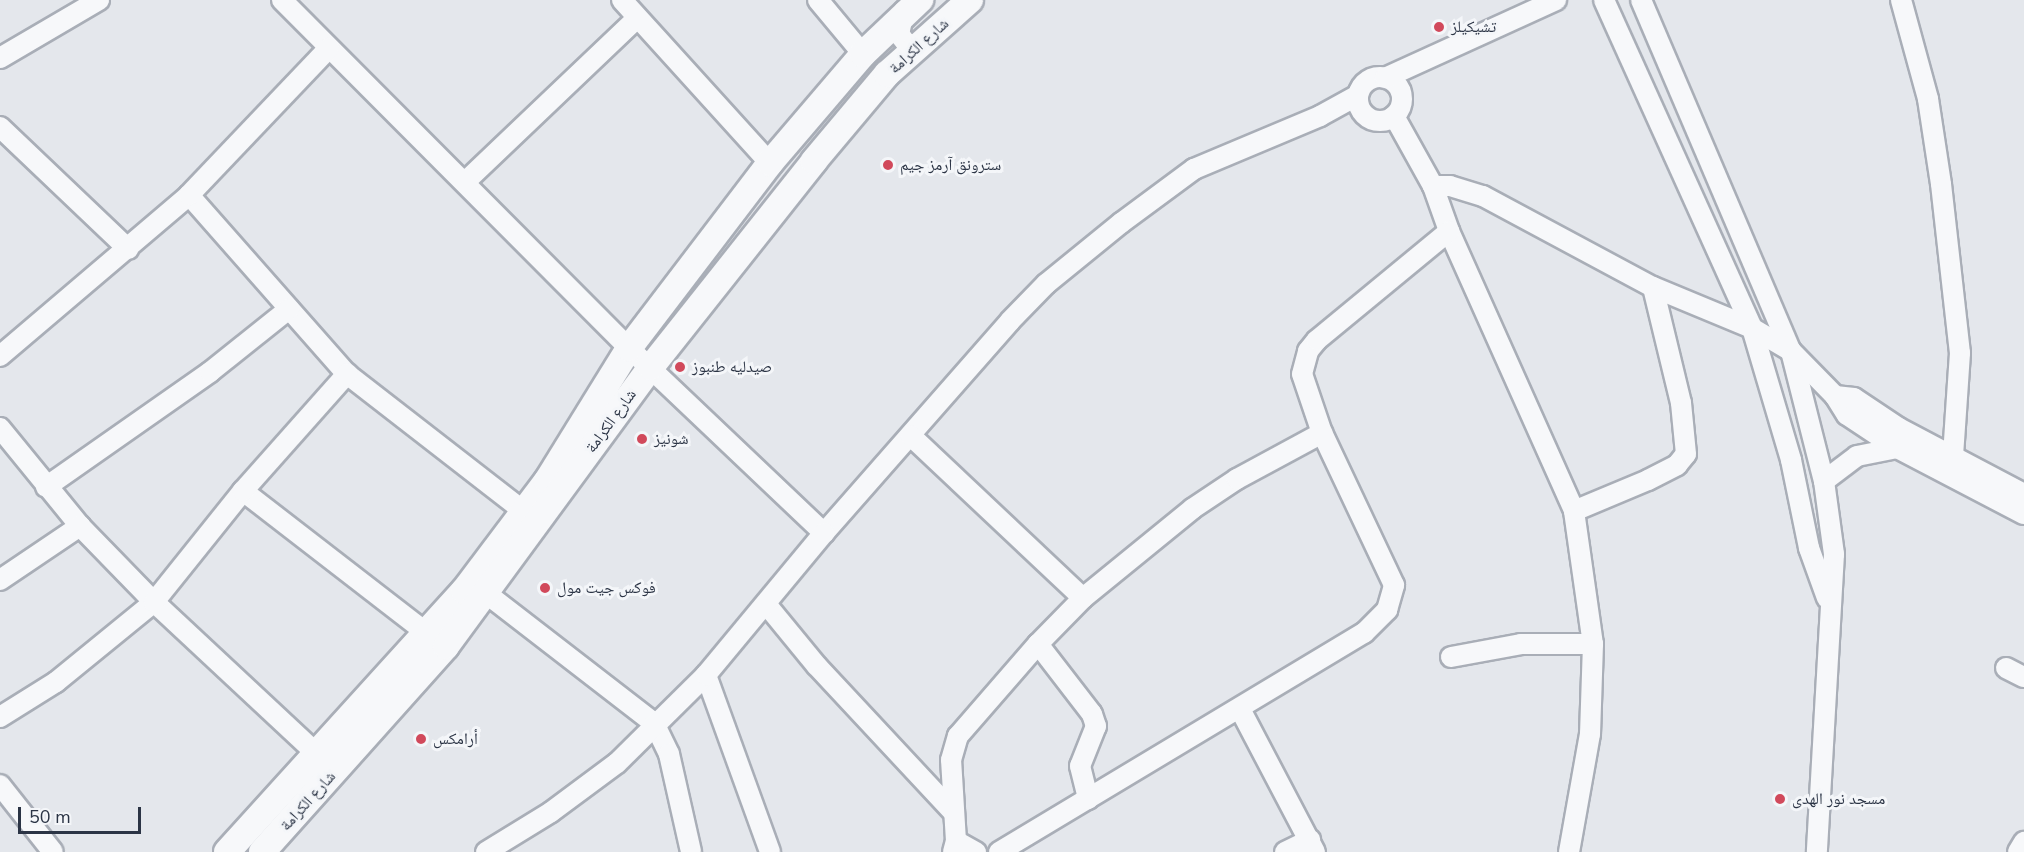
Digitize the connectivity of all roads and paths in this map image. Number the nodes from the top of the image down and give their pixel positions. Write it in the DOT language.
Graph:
graph roads {
  1 [pos="99,0"];
  2 [pos="282,0"];
  3 [pos="622,0"];
  4 [pos="818,0"];
  5 [pos="970,0"];
  6 [pos="1556,0"];
  7 [pos="1604,0"];
  8 [pos="1641,0"];
  9 [pos="1901,0"];
  10 [pos="910,5"];
  11 [pos="637,18"];
  12 [pos="917,46"];
  13 [pos="329,48"];
  14 [pos="863,54"];
  15 [pos="0,58"];
  16 [pos="1392,82"];
  17 [pos="1360,103"];
  18 [pos="1394,116"];
  19 [pos="0,127"];
  20 [pos="770,163"];
  21 [pos="465,182"];
  22 [pos="1433,186"];
  23 [pos="189,195"];
  24 [pos="1449,231"];
  25 [pos="128,249"];
  26 [pos="1653,287"];
  27 [pos="289,309"];
  28 [pos="1752,328"];
  29 [pos="629,348"];
  30 [pos="1791,351"];
  31 [pos="0,357"];
  32 [pos="651,367"];
  33 [pos="347,374"];
  34 [pos="1834,396"];
  35 [pos="0,428"];
  36 [pos="1322,433"];
  37 [pos="911,436"];
  38 [pos="1897,448"];
  39 [pos="1953,455"];
  40 [pos="1824,481"];
  41 [pos="46,487"];
  42 [pos="243,491"];
  43 [pos="2024,494"];
  44 [pos="1574,511"];
  45 [pos="525,512"];
  46 [pos="2024,514"];
  47 [pos="80,525"];
  48 [pos="824,533"];
  49 [pos="0,580"];
  50 [pos="487,594"];
  51 [pos="1083,598"];
  52 [pos="154,602"];
  53 [pos="1828,603"];
  54 [pos="766,604"];
  55 [pos="436,640"];
  56 [pos="1038,644"];
  57 [pos="1593,644"];
  58 [pos="1451,657"];
  59 [pos="706,675"];
  60 [pos="1240,710"];
  61 [pos="0,717"];
  62 [pos="654,723"];
  63 [pos="315,752"];
  64 [pos="0,785"];
  65 [pos="1088,799"];
  66 [pos="954,813"];
  67 [pos="2024,842"];
  68 [pos="954,846"];
  69 [pos="1312,846"];
  70 [pos="491,849"];
  71 [pos="53,852"];
  72 [pos="227,852"];
  73 [pos="262,852"];
  74 [pos="516,852"];
  75 [pos="691,852"];
  76 [pos="770,852"];
  77 [pos="976,852"];
  78 [pos="999,852"];
  79 [pos="1285,852"];
  80 [pos="1569,852"];
  81 [pos="1817,852"];
  82 [pos="2018,852"];
  1 -- 15 [label="street"];
  2 -- 13 [label="street"];
  3 -- 11 [label="street"];
  4 -- 14 [label="street"];
  5 -- 12 [label="street, شارع الكرامة"];
  6 -- 16 [label="street"];
  7 -- 28 [label="street"];
  8 -- 30 [label="street"];
  9 -- 39 [label="street"];
  10 -- 12 [label="street"];
  10 -- 14 [label="street, شارع الكرامة"];
  11 -- 20 [label="street"];
  11 -- 21 [label="street"];
  12 -- 32 [label="street, شارع الكرامة"];
  13 -- 21 [label="street"];
  13 -- 23 [label="street"];
  14 -- 20 [label="street, شارع الكرامة"];
  16 -- 17 [label="street"];
  16 -- 18 [label="street"];
  17 -- 18 [label="street"];
  17 -- 37 [label="street"];
  18 -- 22 [label="street"];
  19 -- 25 [label="street"];
  20 -- 29 [label="street, شارع الكرامة"];
  21 -- 29 [label="street"];
  22 -- 24 [label="street"];
  22 -- 26 [label="street"];
  23 -- 25 [label="street"];
  23 -- 27 [label="street"];
  24 -- 36 [label="street"];
  24 -- 44 [label="street"];
  25 -- 31 [label="street"];
  26 -- 28 [label="street"];
  26 -- 44 [label="street"];
  27 -- 33 [label="street"];
  27 -- 41 [label="street"];
  28 -- 30 [label="street"];
  28 -- 53 [label="street"];
  29 -- 32 [label="street"];
  29 -- 45 [label="street, شارع الكرامة"];
  30 -- 34 [label="street"];
  30 -- 40 [label="street"];
  32 -- 48 [label="street"];
  32 -- 50 [label="street, شارع الكرامة"];
  33 -- 42 [label="street"];
  33 -- 45 [label="street"];
  34 -- 38 [label="street"];
  34 -- 39 [label="street"];
  35 -- 41 [label="street"];
  36 -- 51 [label="street"];
  36 -- 60 [label="street"];
  37 -- 48 [label="street"];
  37 -- 51 [label="street"];
  38 -- 40 [label="street"];
  38 -- 46 [label="street"];
  39 -- 43 [label="street"];
  40 -- 53 [label="street"];
  41 -- 47 [label="street"];
  42 -- 52 [label="street"];
  42 -- 55 [label="street"];
  44 -- 57 [label="street"];
  45 -- 55 [label="street, شارع الكرامة"];
  47 -- 49 [label="street"];
  47 -- 52 [label="street"];
  48 -- 54 [label="street"];
  50 -- 55 [label="street, شارع الكرامة"];
  50 -- 62 [label="street"];
  51 -- 56 [label="street"];
  52 -- 61 [label="street"];
  52 -- 63 [label="street"];
  53 -- 81 [label="street"];
  54 -- 59 [label="street"];
  54 -- 66 [label="street"];
  55 -- 63 [label="street, شارع الكرامة"];
  55 -- 73 [label="street, شارع الكرامة"];
  56 -- 65 [label="street"];
  56 -- 66 [label="street"];
  57 -- 58 [label="street"];
  57 -- 80 [label="street"];
  59 -- 62 [label="street"];
  59 -- 76 [label="street"];
  60 -- 65 [label="street"];
  60 -- 69 [label="street"];
  62 -- 70 [label="street"];
  62 -- 75 [label="street"];
  63 -- 72 [label="street, شارع الكرامة"];
  64 -- 71 [label="street"];
  65 -- 78 [label="street"];
  66 -- 68 [label="street"];
  67 -- 82 [label="street"];
  68 -- 77 [label="street"];
  69 -- 79 [label="street"];
  70 -- 74 [label="street"];
}
